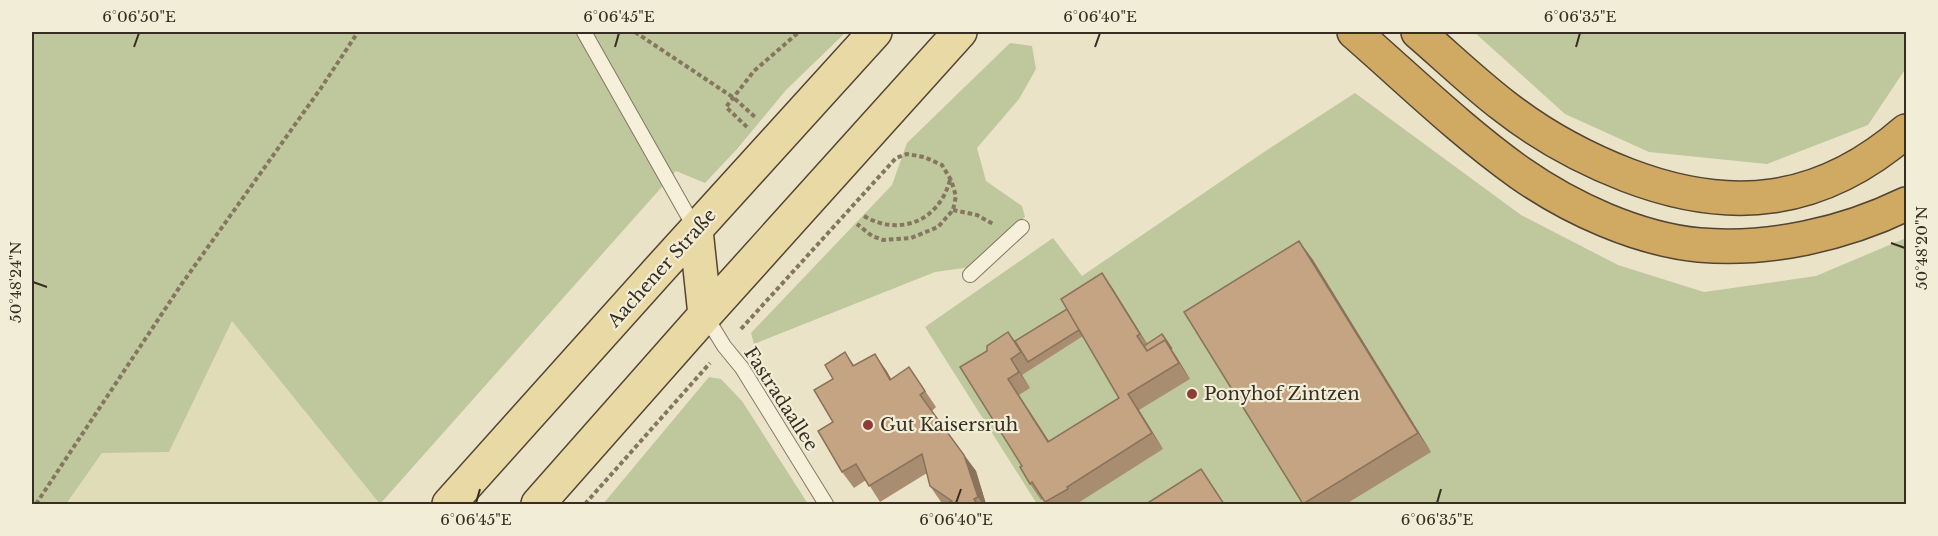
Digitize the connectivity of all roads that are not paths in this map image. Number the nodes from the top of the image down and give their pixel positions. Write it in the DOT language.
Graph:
graph roads {
  1 [pos="584,32"];
  2 [pos="875,32"];
  3 [pos="960,32"];
  4 [pos="1354,32"];
  5 [pos="1418,32"];
  6 [pos="1906,131"];
  7 [pos="1906,204"];
  8 [pos="1022,227"];
  9 [pos="696,230"];
  10 [pos="970,275"];
  11 [pos="705,315"];
  12 [pos="449,504"];
  13 [pos="538,504"];
  14 [pos="826,504"];
  1 -- 9 [label="lane"];
  2 -- 9 [label="main road, Aachener Straße"];
  3 -- 11 [label="main road"];
  4 -- 7 [label="highway"];
  5 -- 6 [label="highway"];
  8 -- 10 [label="lane"];
  9 -- 11 [label="main road"];
  9 -- 12 [label="main road, Aachener Straße"];
  11 -- 13 [label="main road"];
  11 -- 14 [label="lane, Fastradaallee"];
}
